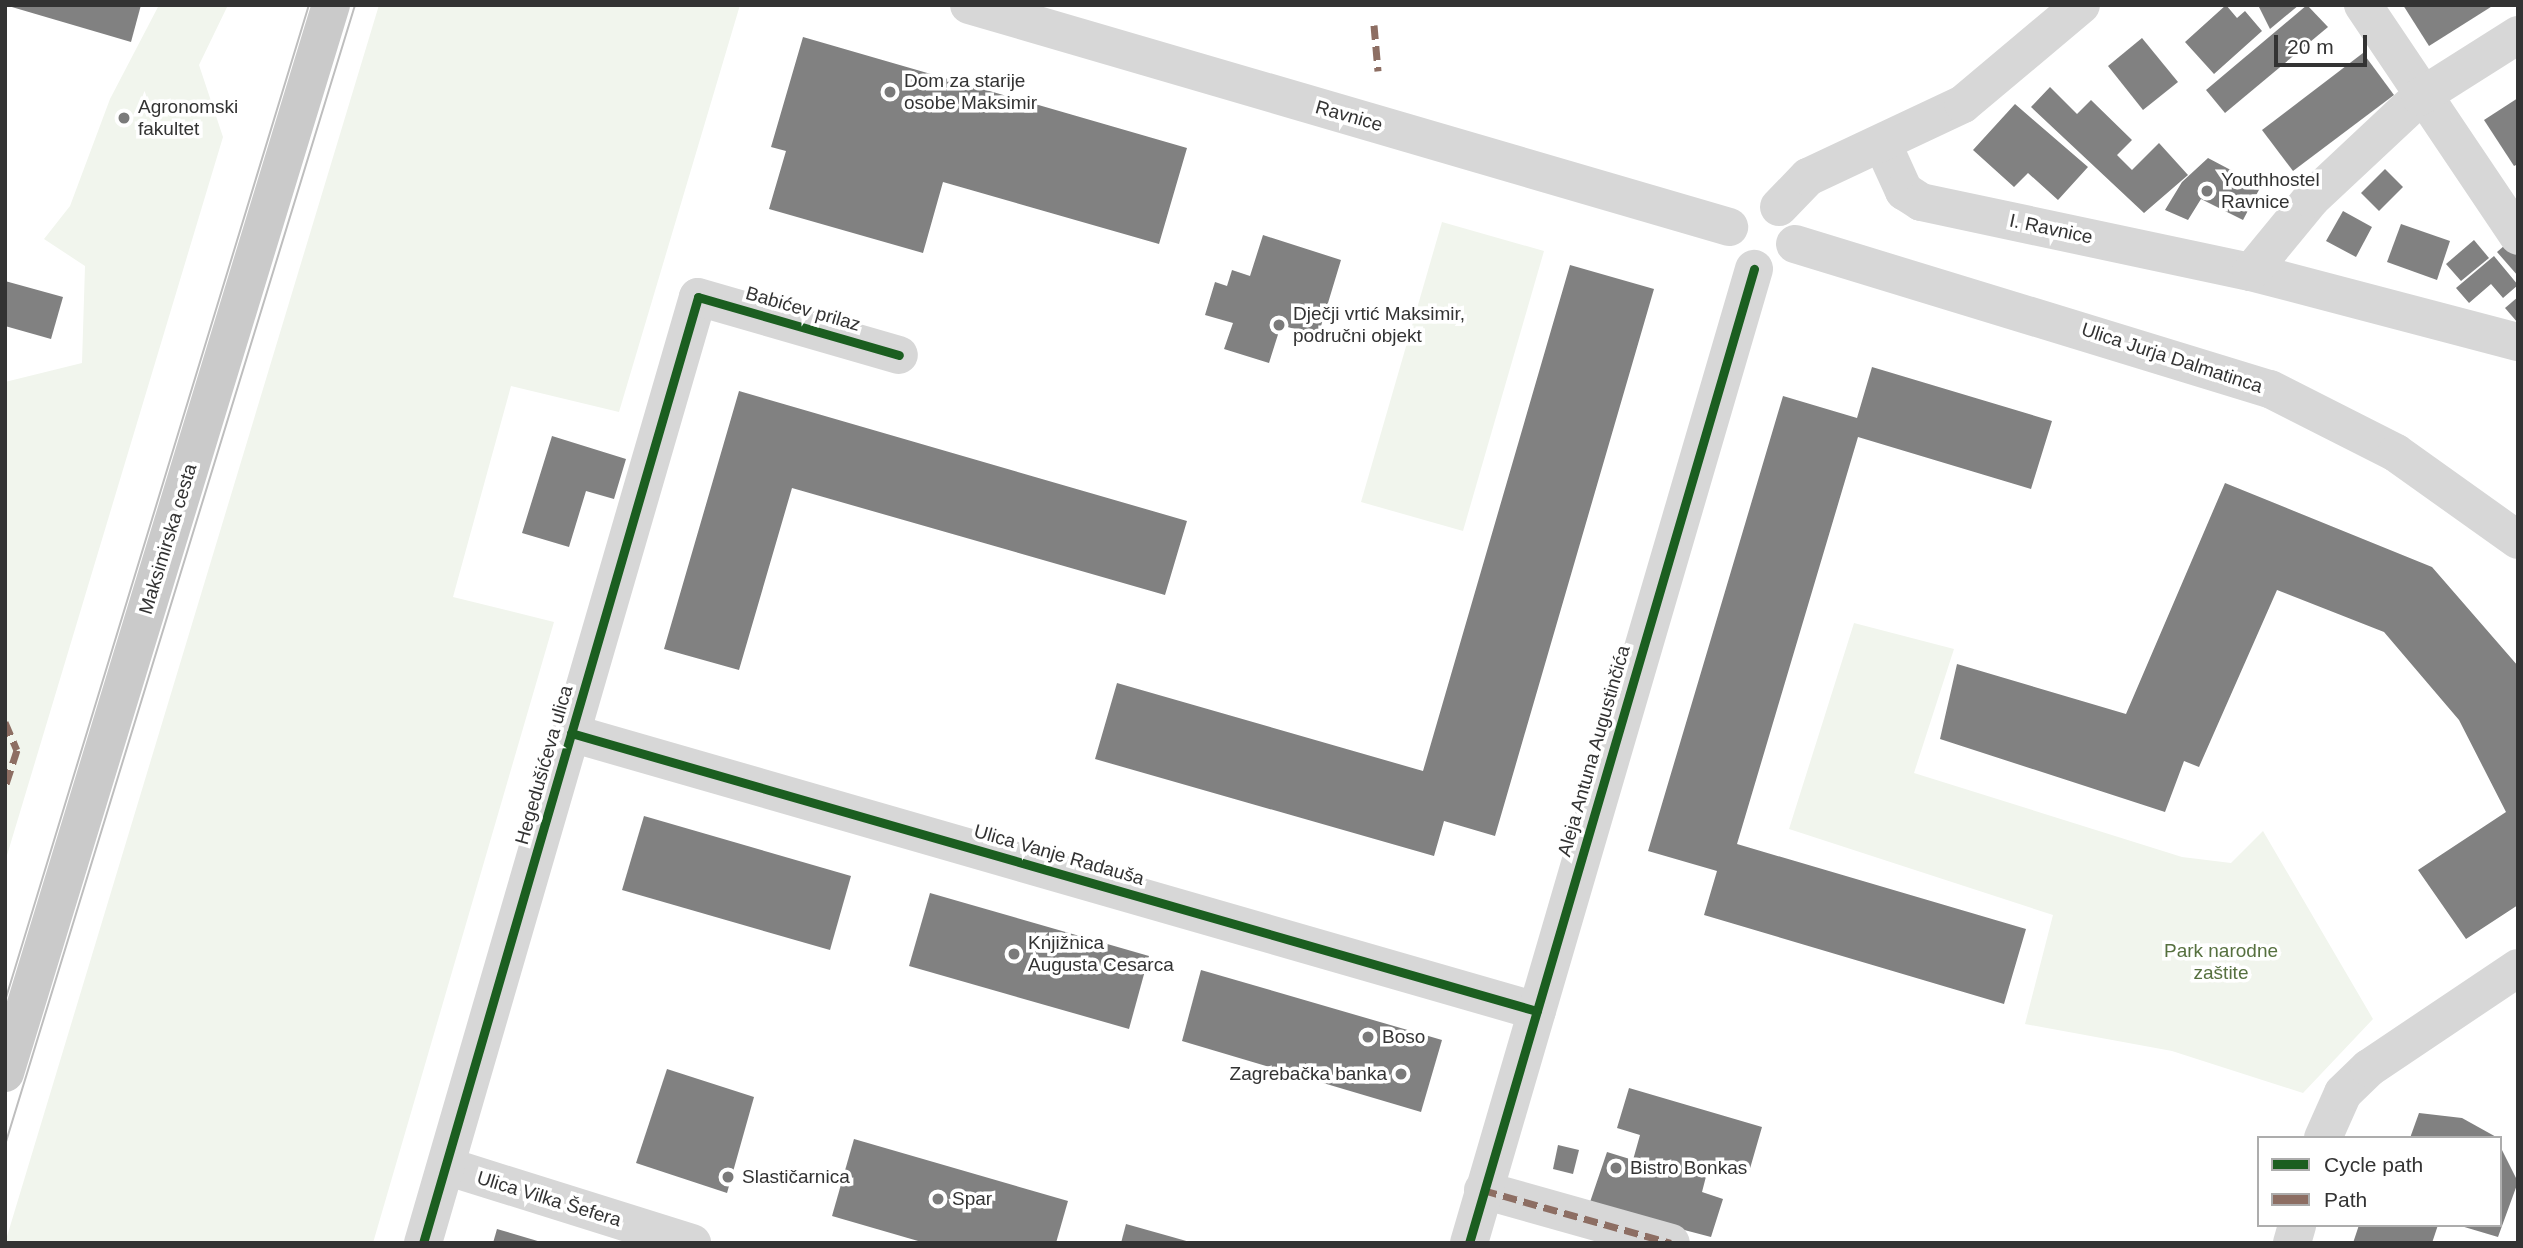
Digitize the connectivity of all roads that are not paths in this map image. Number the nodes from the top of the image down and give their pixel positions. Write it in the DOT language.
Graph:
graph roads {
  1 [pos="331,5"];
  2 [pos="969,5"];
  3 [pos="2081,5"];
  4 [pos="2363,5"];
  5 [pos="2518,35"];
  6 [pos="2420,97"];
  7 [pos="1883,145"];
  8 [pos="1779,207"];
  9 [pos="1729,227"];
  10 [pos="2518,236"];
  11 [pos="1795,244"];
  12 [pos="1754,269"];
  13 [pos="2251,272"];
  14 [pos="698,297"];
  15 [pos="2518,341"];
  16 [pos="899,355"];
  17 [pos="2518,540"];
  18 [pos="571,733"];
  19 [pos="2518,968"];
  20 [pos="1537,1011"];
  21 [pos="5,1073"];
  22 [pos="2324,1136"];
  23 [pos="446,1167"];
  24 [pos="1483,1190"];
  25 [pos="423,1243"];
  26 [pos="692,1243"];
  27 [pos="1469,1243"];
  28 [pos="1671,1243"];
  1 -- 21 [label="main road, Maksimirska cesta"];
  2 -- 9 [label="street, Ravnice"];
  3 -- 7 [label="street"];
  4 -- 6 [label="street"];
  5 -- 6 [label="street"];
  6 -- 10 [label="street"];
  6 -- 13 [label="street"];
  7 -- 8 [label="street"];
  7 -- 13 [label="street, I. Ravnice"];
  8 -- 9 [label="street"];
  8 -- 11 [label="street"];
  9 -- 12 [label="street"];
  11 -- 12 [label="street"];
  11 -- 17 [label="street, Ulica Jurja Dalmatinca"];
  12 -- 20 [label="street, Aleja Antuna Augustinčića"];
  13 -- 15 [label="street, I. Ravnice"];
  14 -- 16 [label="street, Babićev prilaz"];
  14 -- 18 [label="street, Hegedušićeva ulica"];
  18 -- 20 [label="street, Ulica Vanje Radauša"];
  18 -- 23 [label="street, Hegedušićeva ulica"];
  19 -- 22 [label="street"];
  20 -- 24 [label="street, Aleja Antuna Augustinčića"];
  23 -- 25 [label="street, Hegedušićeva ulica"];
  23 -- 26 [label="street, Ulica Vilka Šefera"];
  24 -- 27 [label="street, Aleja Antuna Augustinčića"];
  24 -- 28 [label="street"];
}
